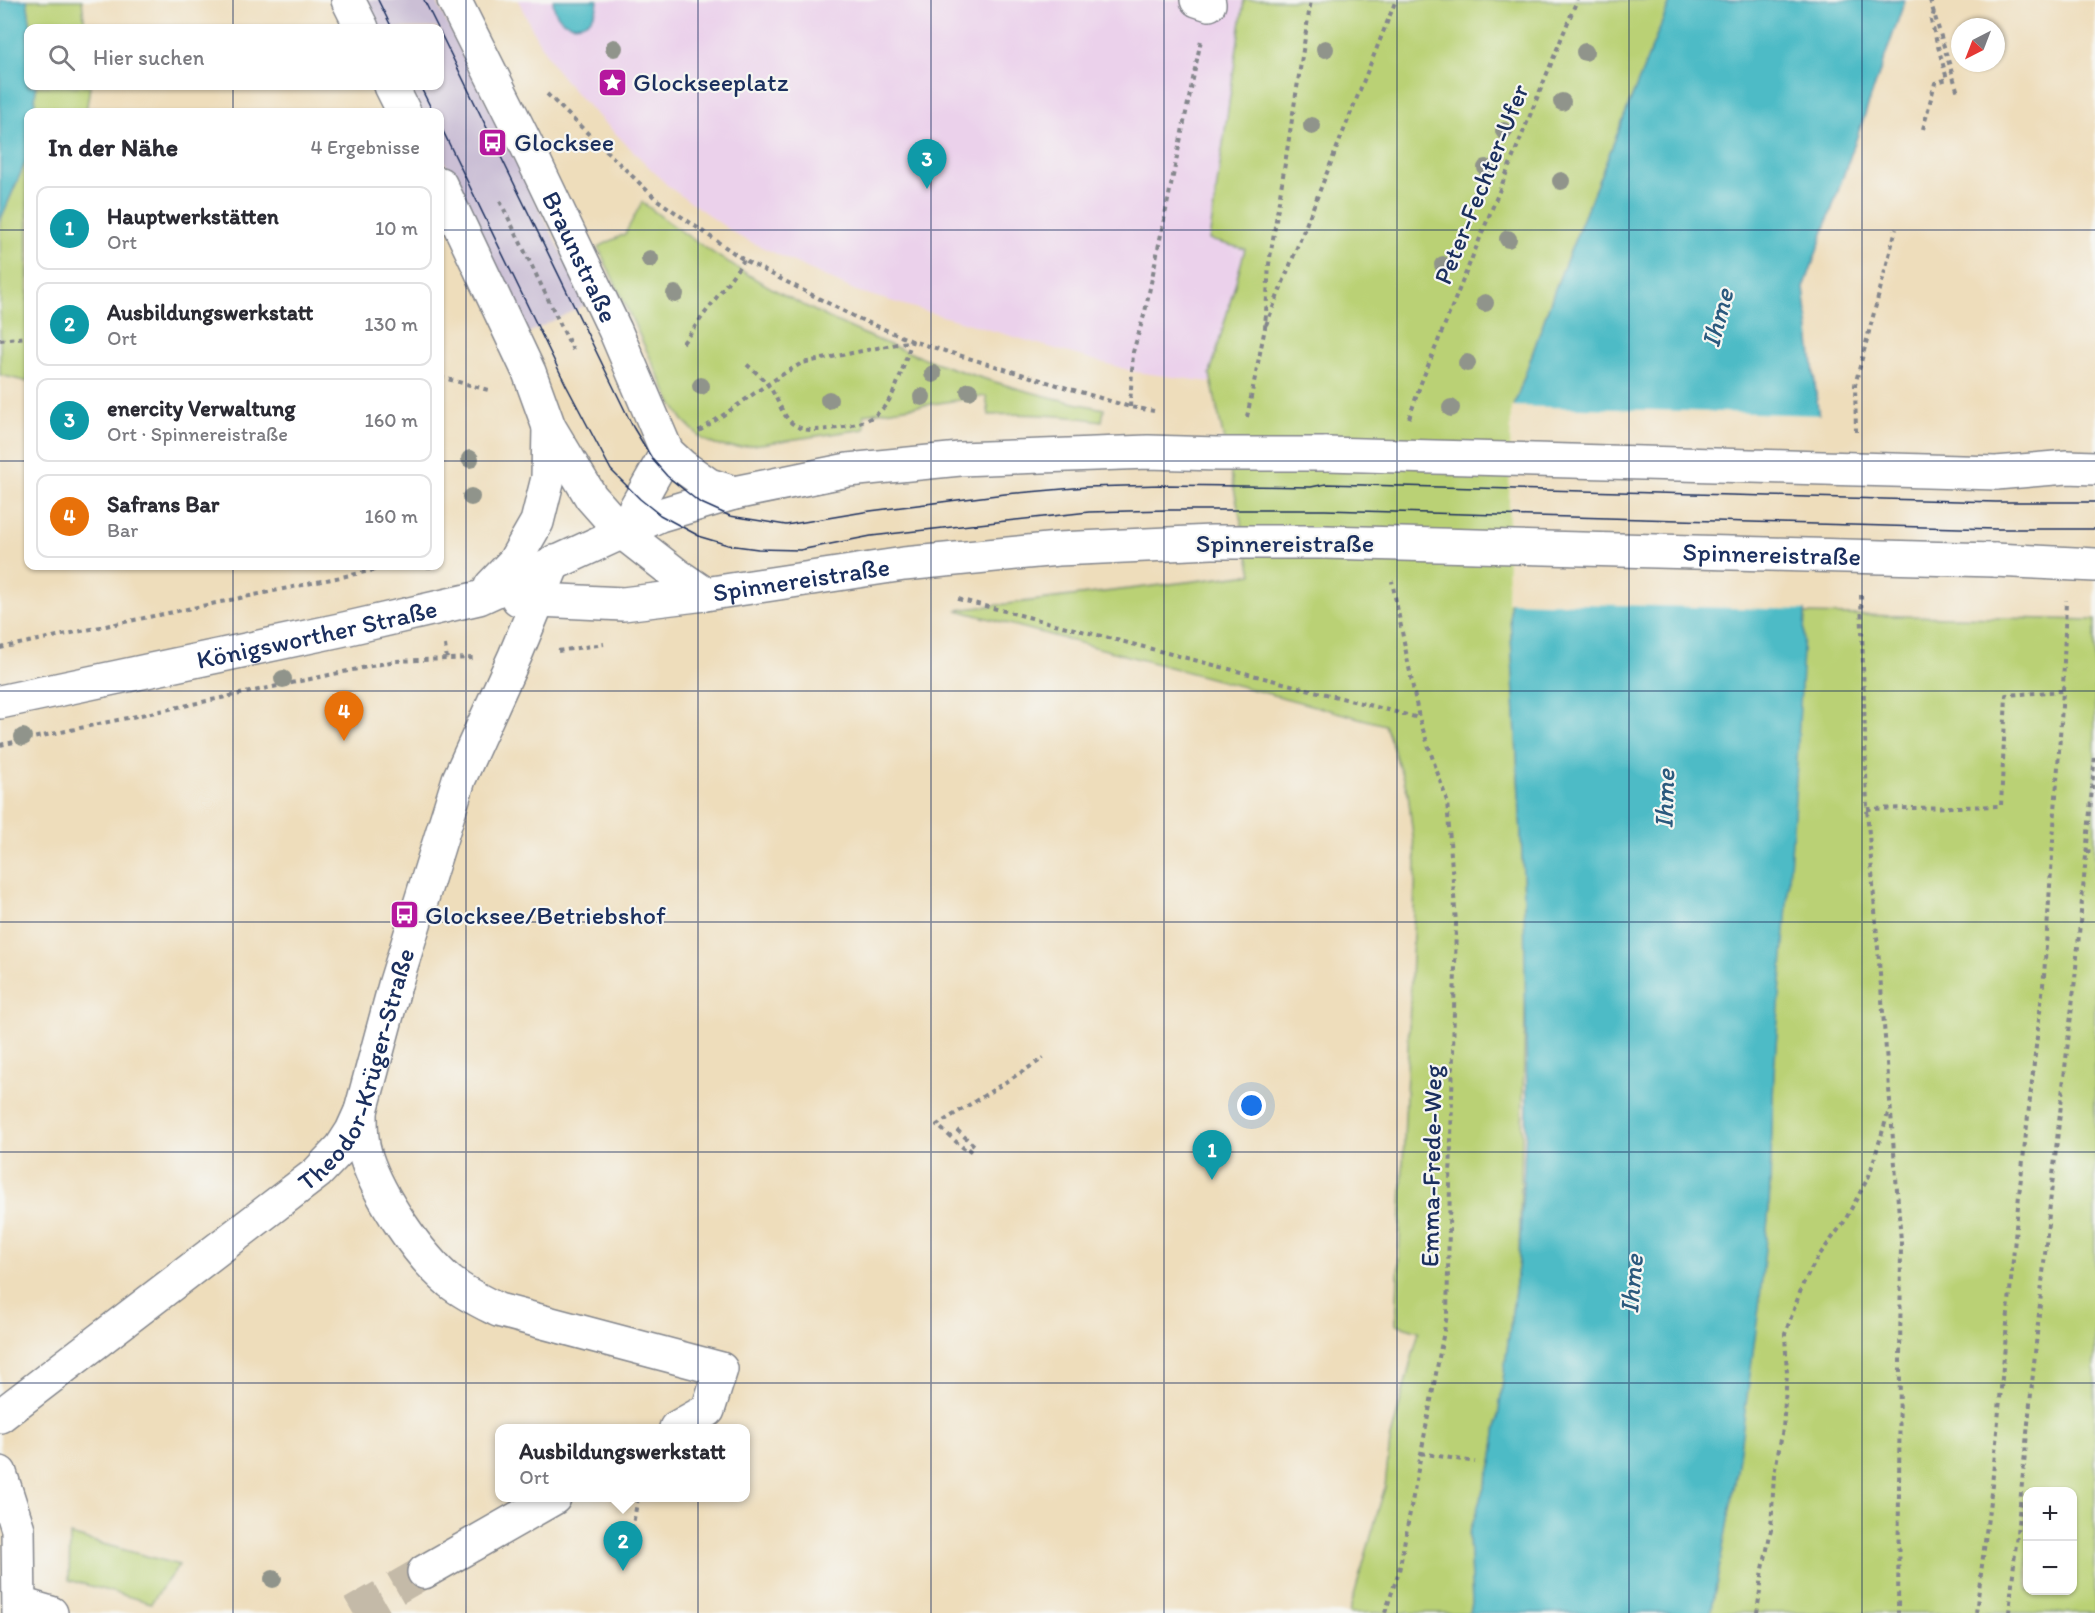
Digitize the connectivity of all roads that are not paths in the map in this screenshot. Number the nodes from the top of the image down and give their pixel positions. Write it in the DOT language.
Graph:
graph roads {
  1 [pos="348,0"];
  2 [pos="454,0"];
  3 [pos="360,24"];
  4 [pos="393,90"];
  5 [pos="402,108"];
  6 [pos="444,192"];
  7 [pos="549,427"];
  8 [pos="667,452"];
  9 [pos="2095,468"];
  10 [pos="734,493"];
  11 [pos="622,532"];
  12 [pos="554,562"];
  13 [pos="2095,565"];
  14 [pos="705,594"];
  15 [pos="479,598"];
  16 [pos="538,600"];
  17 [pos="0,702"];
  18 [pos="361,1111"];
  19 [pos="0,1416"];
  20 [pos="683,1424"];
  21 [pos="0,1473"];
  22 [pos="545,1502"];
  23 [pos="424,1572"];
  24 [pos="20,1608"];
  25 [pos="51,1613"];
  1 -- 3 [label="street"];
  2 -- 8 [label="street, Braunstraße"];
  4 -- 5 [label="street"];
  6 -- 7 [label="street"];
  7 -- 11 [label="street"];
  7 -- 15 [label="street"];
  8 -- 10 [label="street, Braunstraße"];
  8 -- 11 [label="street"];
  9 -- 10 [label="street, bridge"];
  10 -- 11 [label="street"];
  11 -- 12 [label="street, Königsworther Straße"];
  11 -- 14 [label="street"];
  12 -- 15 [label="street, Königsworther Straße"];
  12 -- 16 [label="street, Theodor-Krüger-Straße"];
  13 -- 14 [label="street, Spinnereistraße, bridge"];
  14 -- 16 [label="street, Spinnereistraße"];
  15 -- 16 [label="street, Spinnereistraße"];
  15 -- 17 [label="street, Königsworther Straße"];
  16 -- 18 [label="street, Theodor-Krüger-Straße"];
  18 -- 19 [label="street, Theodor-Krüger-Straße"];
  18 -- 20 [label="street"];
  21 -- 24 [label="street"];
  22 -- 23 [label="street"];
  24 -- 25 [label="street"];
}
